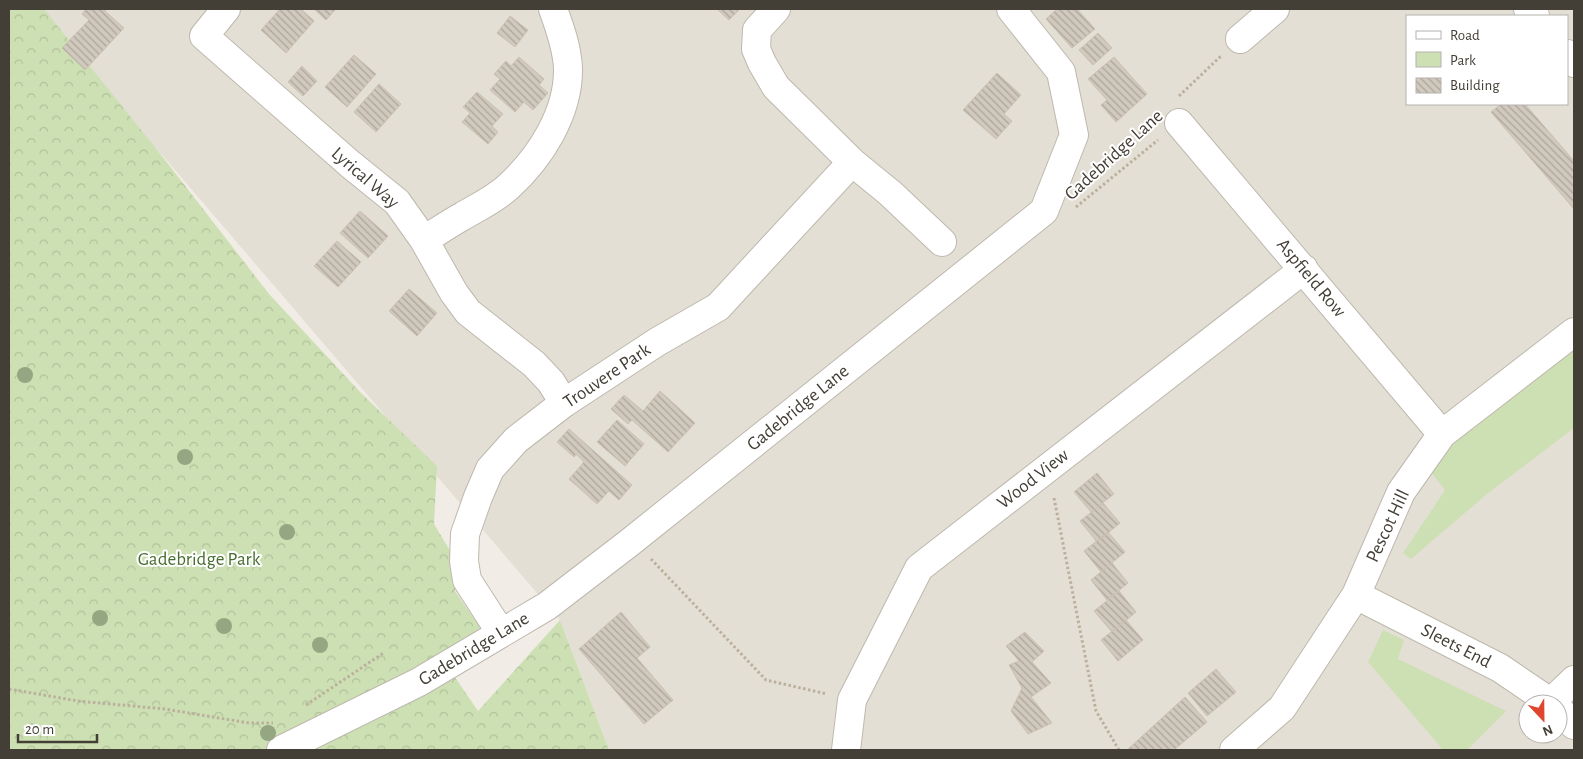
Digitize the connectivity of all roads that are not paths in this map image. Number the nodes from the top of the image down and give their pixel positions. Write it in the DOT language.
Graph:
graph roads {
  1 [pos="226,9"];
  2 [pos="554,9"];
  3 [pos="776,9"];
  4 [pos="1011,9"];
  5 [pos="1275,9"];
  6 [pos="1240,38"];
  7 [pos="1171,112"];
  8 [pos="844,153"];
  9 [pos="424,240"];
  10 [pos="942,242"];
  11 [pos="1304,269"];
  12 [pos="1574,332"];
  13 [pos="564,403"];
  14 [pos="1442,434"];
  15 [pos="1356,595"];
  16 [pos="501,633"];
  17 [pos="1574,680"];
  18 [pos="1538,694"];
  19 [pos="1563,694"];
  20 [pos="292,744"];
  21 [pos="846,750"];
  22 [pos="1234,750"];
  1 -- 9 [label="street, Lyrical Way"];
  2 -- 9 [label="street"];
  3 -- 8 [label="street"];
  4 -- 16 [label="street, Gadebridge Lane"];
  5 -- 6 [label="street"];
  7 -- 11 [label="street, Aspfield Row"];
  8 -- 10 [label="street"];
  8 -- 13 [label="street, Trouvere Park"];
  9 -- 13 [label="street, Lyrical Way"];
  11 -- 14 [label="street, Aspfield Row"];
  11 -- 21 [label="street, Wood View"];
  12 -- 14 [label="street, Pescot Hill"];
  13 -- 16 [label="street, Trouvere Park"];
  14 -- 15 [label="street, Pescot Hill"];
  15 -- 18 [label="street, Sleets End"];
  15 -- 22 [label="street, Pescot Hill"];
  16 -- 20 [label="street, Gadebridge Lane"];
  17 -- 19 [label="street"];
}
